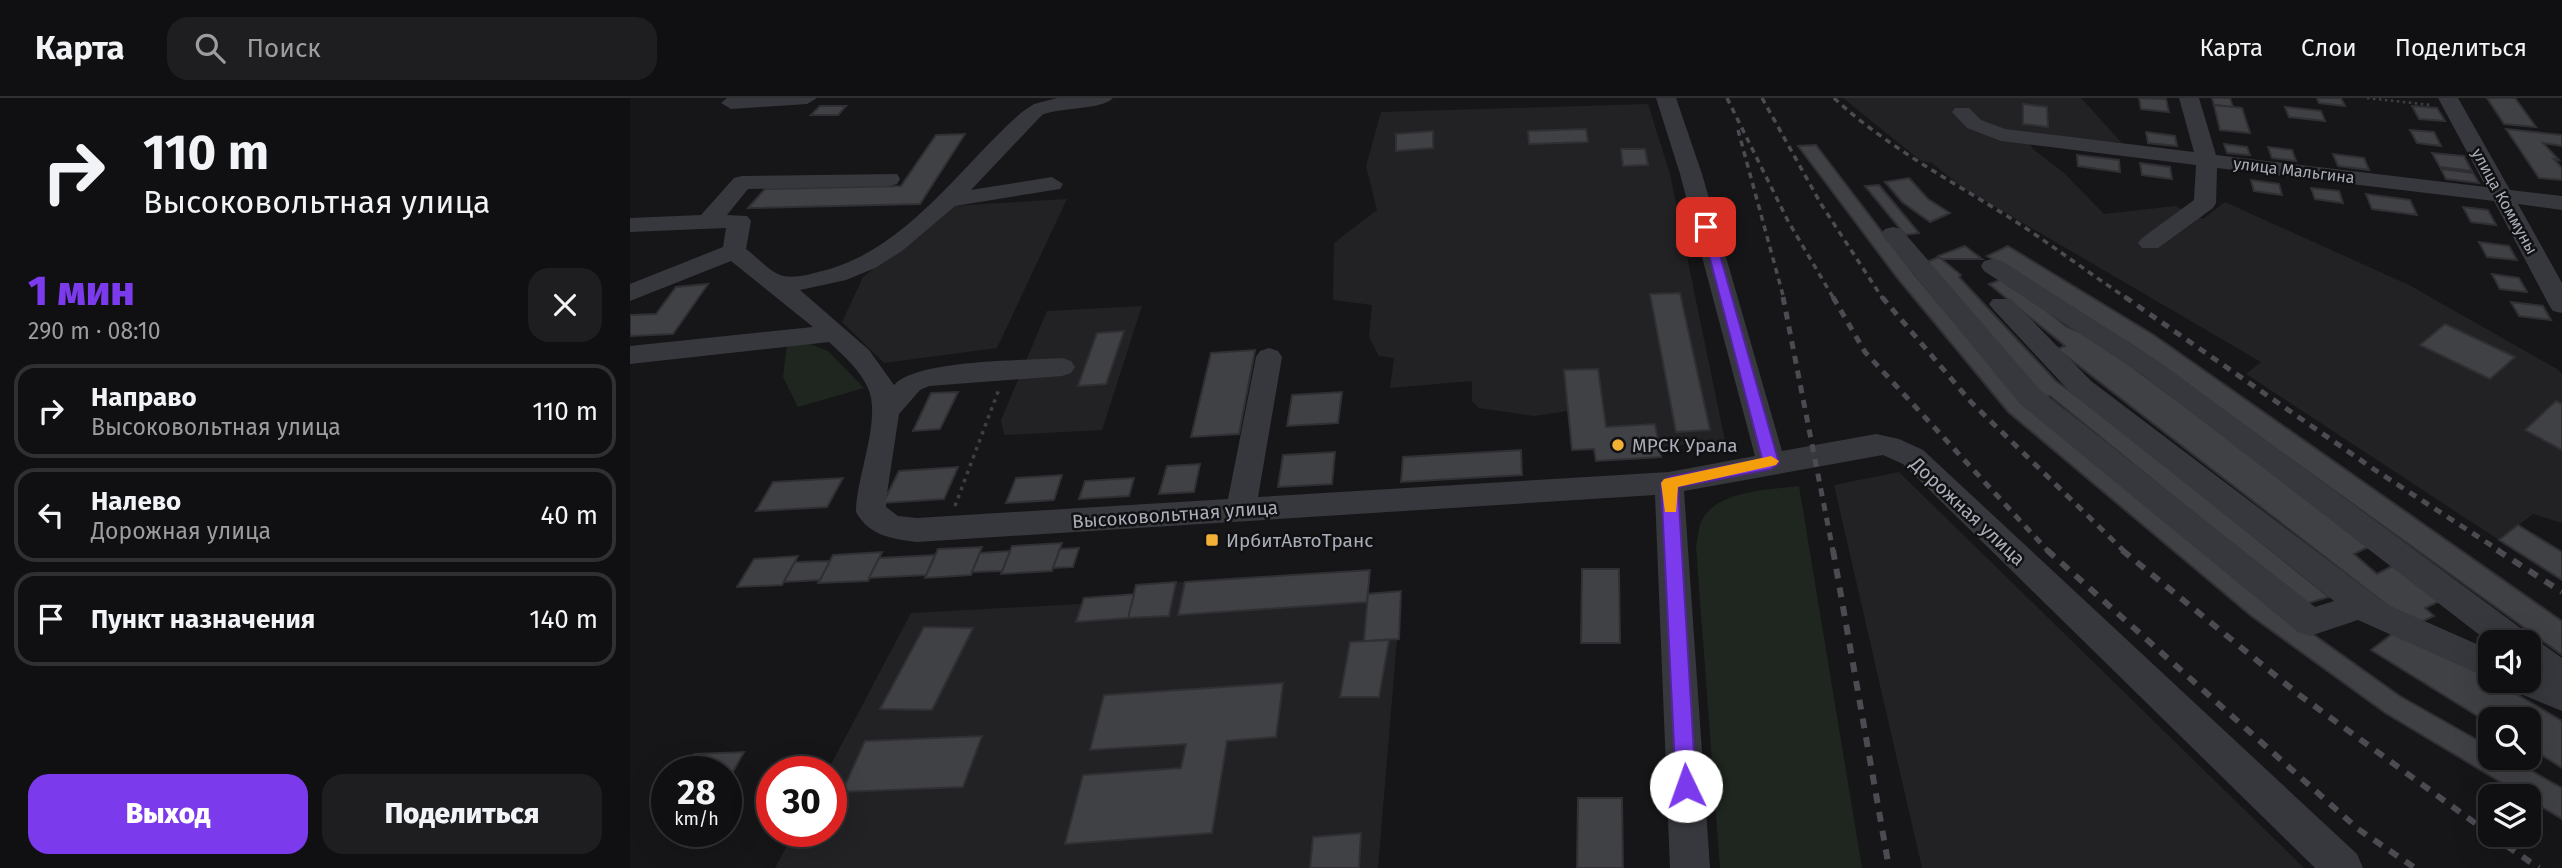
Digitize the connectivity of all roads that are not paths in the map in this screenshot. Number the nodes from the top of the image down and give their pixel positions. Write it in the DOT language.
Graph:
graph roads {
  1 [pos="807,98"];
  2 [pos="1011,98"];
  3 [pos="1103,98"];
  4 [pos="1666,98"];
  5 [pos="2189,98"];
  6 [pos="731,103"];
  7 [pos="2450,103"];
  8 [pos="1036,110"];
  9 [pos="1962,112"];
  10 [pos="2207,160"];
  11 [pos="889,179"];
  12 [pos="1052,184"];
  13 [pos="2504,195"];
  14 [pos="949,200"];
  15 [pos="2562,203"];
  16 [pos="708,222"];
  17 [pos="630,225"];
  18 [pos="1892,234"];
  19 [pos="2150,243"];
  20 [pos="734,251"];
  21 [pos="1993,266"];
  22 [pos="770,280"];
  23 [pos="630,293"];
  24 [pos="2002,304"];
  25 [pos="2562,305"];
  26 [pos="832,332"];
  27 [pos="641,354"];
  28 [pos="1269,358"];
  29 [pos="1062,367"];
  30 [pos="630,368"];
  31 [pos="885,412"];
  32 [pos="1771,463"];
  33 [pos="1669,483"];
  34 [pos="1241,509"];
  35 [pos="2362,605"];
  36 [pos="2498,630"];
  37 [pos="2478,659"];
  38 [pos="2541,662"];
  39 [pos="2562,678"];
  40 [pos="2541,687"];
  41 [pos="2562,696"];
  42 [pos="1690,868"];
  43 [pos="2343,868"];
  1 -- 6 [label="street"];
  2 -- 8 [label="street"];
  3 -- 8 [label="street"];
  4 -- 32 [label="street"];
  5 -- 10 [label="street"];
  7 -- 13 [label="street, улица Коммуны"];
  8 -- 14 [label="street"];
  9 -- 10 [label="street, улица Мальгина"];
  10 -- 13 [label="street, улица Мальгина"];
  10 -- 19 [label="street"];
  11 -- 16 [label="street"];
  12 -- 14 [label="street"];
  13 -- 15 [label="street, улица Мальгина"];
  13 -- 25 [label="street, улица Коммуны"];
  14 -- 22 [label="street"];
  16 -- 17 [label="street"];
  16 -- 20 [label="street"];
  18 -- 35 [label="street"];
  20 -- 22 [label="street, Высоковольтная улица"];
  20 -- 23 [label="street"];
  21 -- 36 [label="street"];
  22 -- 26 [label="street, Высоковольтная улица"];
  24 -- 35 [label="street"];
  26 -- 27 [label="street"];
  26 -- 31 [label="street, Высоковольтная улица"];
  27 -- 30 [label="street"];
  28 -- 34 [label="street"];
  29 -- 31 [label="street"];
  31 -- 34 [label="street, Высоковольтная улица"];
  32 -- 33 [label="street, Высоковольтная улица"];
  32 -- 43 [label="street, Дорожная улица"];
  33 -- 34 [label="street, Высоковольтная улица"];
  33 -- 42 [label="street"];
  35 -- 37 [label="street"];
  38 -- 39 [label="street"];
  40 -- 41 [label="street"];
}
